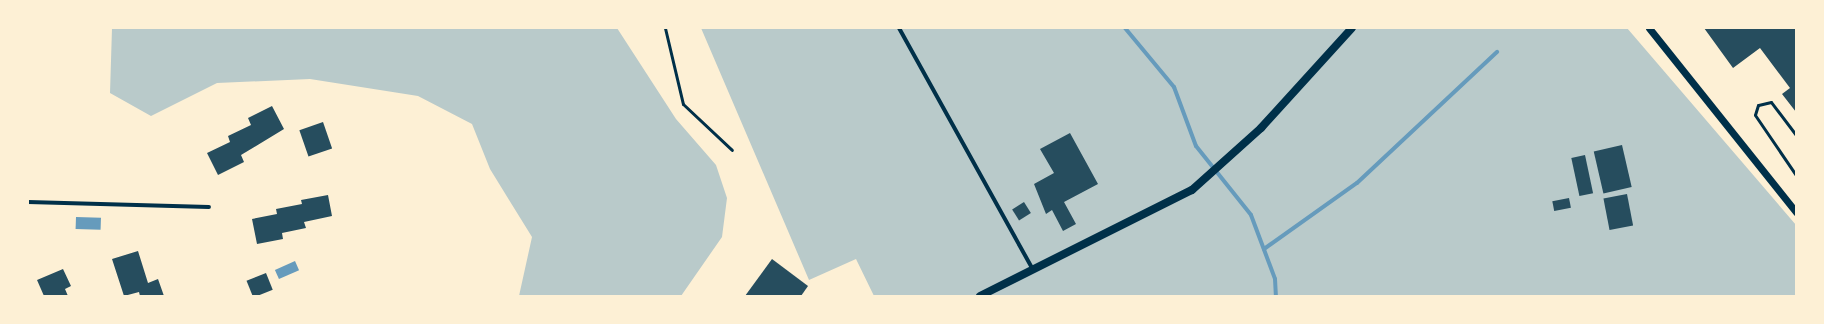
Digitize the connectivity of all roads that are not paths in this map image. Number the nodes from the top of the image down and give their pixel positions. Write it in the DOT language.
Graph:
graph roads {
  1 [pos="665,28"];
  2 [pos="899,28"];
  3 [pos="1352,28"];
  4 [pos="1649,28"];
  5 [pos="1796,135"];
  6 [pos="732,150"];
  7 [pos="1796,175"];
  8 [pos="28,202"];
  9 [pos="209,207"];
  10 [pos="1796,212"];
  11 [pos="1034,270"];
  12 [pos="980,296"];
  1 -- 6 [label="lane"];
  2 -- 11 [label="street"];
  3 -- 11 [label="main road"];
  4 -- 10 [label="street"];
  5 -- 7 [label="lane"];
  8 -- 9 [label="street"];
  11 -- 12 [label="main road"];
}
